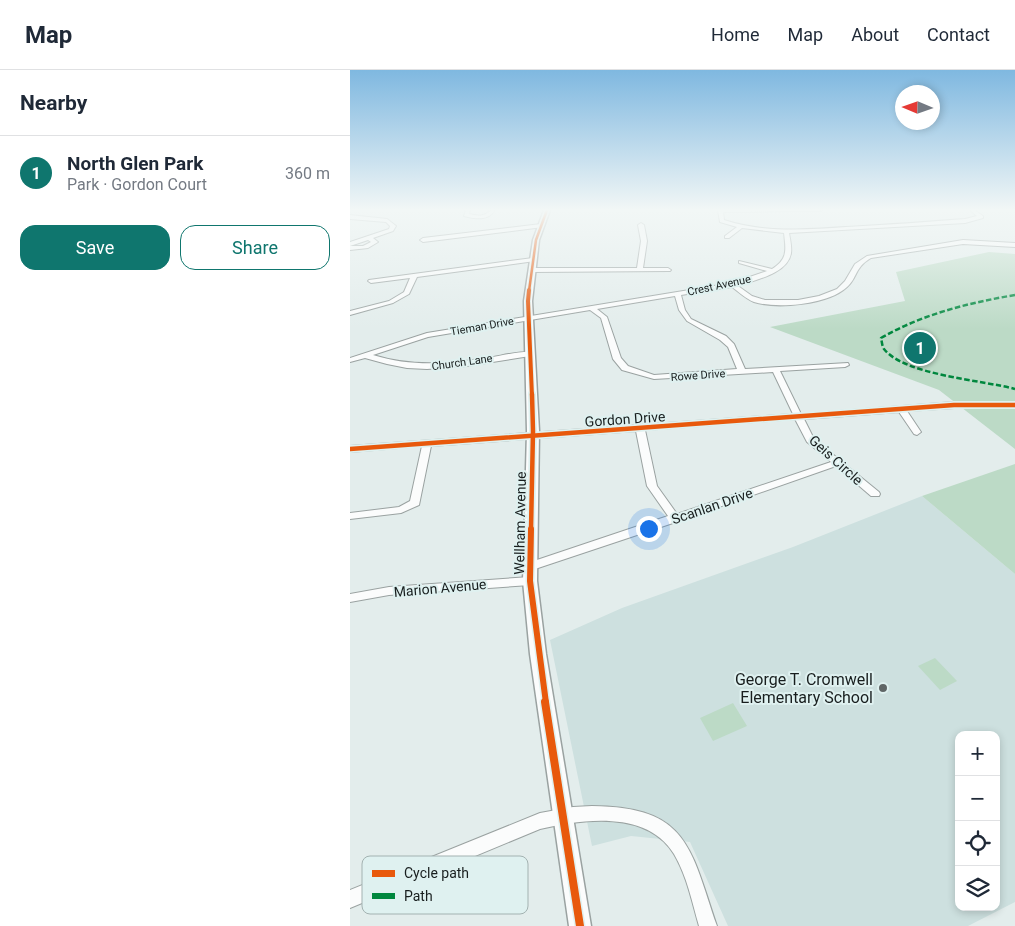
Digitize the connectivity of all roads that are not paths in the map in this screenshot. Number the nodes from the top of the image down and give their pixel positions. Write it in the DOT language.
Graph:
graph roads {
  1 [pos="535,250"];
  2 [pos="643,250"];
  3 [pos="788,250"];
  4 [pos="916,250"];
  5 [pos="741,262"];
  6 [pos="532,265"];
  7 [pos="640,270"];
  8 [pos="668,270"];
  9 [pos="772,272"];
  10 [pos="414,276"];
  11 [pos="371,281"];
  12 [pos="734,285"];
  13 [pos="677,294"];
  14 [pos="591,308"];
  15 [pos="350,313"];
  16 [pos="529,318"];
  17 [pos="530,354"];
  18 [pos="365,355"];
  19 [pos="350,360"];
  20 [pos="845,365"];
  21 [pos="775,369"];
  22 [pos="742,372"];
  23 [pos="1015,405"];
  24 [pos="901,409"];
  25 [pos="797,416"];
  26 [pos="640,429"];
  27 [pos="917,432"];
  28 [pos="533,436"];
  29 [pos="427,444"];
  30 [pos="350,449"];
  31 [pos="837,463"];
  32 [pos="875,494"];
  33 [pos="350,516"];
  34 [pos="676,519"];
  35 [pos="530,574"];
  36 [pos="350,598"];
  37 [pos="564,815"];
  38 [pos="456,856"];
  39 [pos="362,895"];
  40 [pos="350,900"];
  41 [pos="580,926"];
  42 [pos="708,926"];
  1 -- 6 [label="street, Wellham Avenue"];
  2 -- 7 [label="street"];
  3 -- 9 [label="street, Crest Avenue"];
  4 -- 12 [label="street"];
  5 -- 9 [label="street"];
  6 -- 7 [label="street"];
  6 -- 10 [label="street"];
  6 -- 16 [label="street, Wellham Avenue"];
  7 -- 8 [label="street"];
  9 -- 12 [label="street, Crest Avenue"];
  10 -- 11 [label="street"];
  10 -- 15 [label="street"];
  12 -- 13 [label="street, Crest Avenue"];
  13 -- 14 [label="street, Tieman Drive"];
  13 -- 22 [label="street"];
  14 -- 16 [label="street, Tieman Drive"];
  14 -- 22 [label="street, Rowe Drive"];
  16 -- 17 [label="street, Wellham Avenue"];
  16 -- 18 [label="street, Tieman Drive"];
  17 -- 18 [label="street, Church Lane"];
  17 -- 28 [label="street, Wellham Avenue"];
  18 -- 19 [label="street, Tieman Drive"];
  20 -- 21 [label="street, Rowe Drive"];
  21 -- 22 [label="street, Rowe Drive"];
  21 -- 25 [label="street, Geis Circle"];
  23 -- 24 [label="street, Gordon Drive"];
  24 -- 25 [label="street, Gordon Drive"];
  24 -- 27 [label="street"];
  25 -- 26 [label="street, Gordon Drive"];
  25 -- 31 [label="street, Geis Circle"];
  26 -- 28 [label="street, Gordon Drive"];
  26 -- 34 [label="street"];
  28 -- 29 [label="street, Gordon Drive"];
  28 -- 35 [label="street, Wellham Avenue"];
  29 -- 30 [label="street, Gordon Drive"];
  29 -- 33 [label="street"];
  31 -- 32 [label="street, Geis Circle"];
  31 -- 34 [label="street, Scanlan Drive"];
  34 -- 35 [label="street, Scanlan Drive"];
  35 -- 36 [label="street, Marion Avenue"];
  35 -- 37 [label="street, Wellham Avenue"];
  37 -- 38 [label="street"];
  37 -- 41 [label="street, Wellham Avenue"];
  37 -- 42 [label="street"];
  39 -- 40 [label="street"];
}
